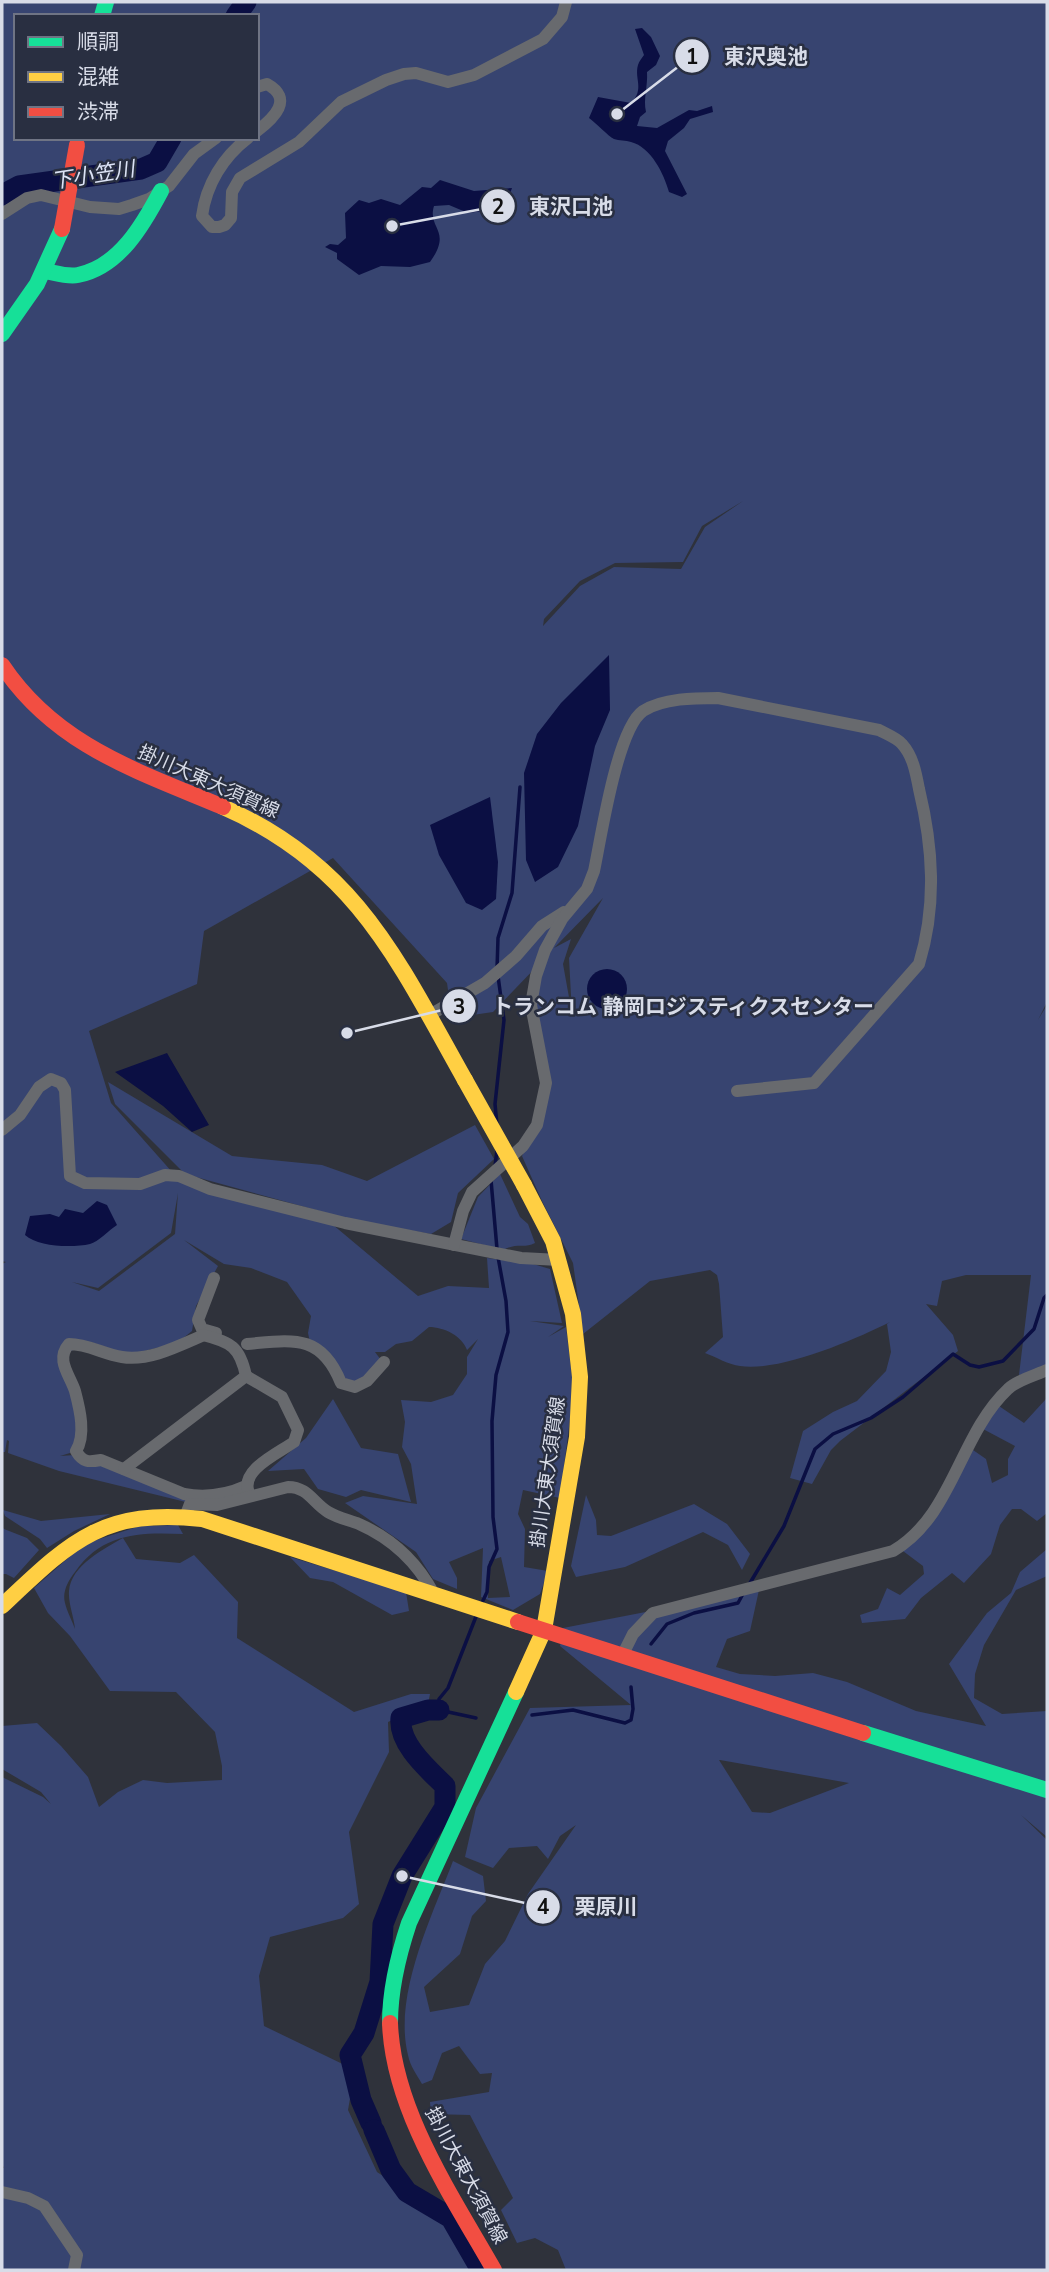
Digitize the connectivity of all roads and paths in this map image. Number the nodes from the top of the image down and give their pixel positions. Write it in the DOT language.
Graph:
graph roads {
  1 [pos="566,2"];
  2 [pos="259,86"];
  3 [pos="259,129"];
  4 [pos="213,140"];
  5 [pos="246,140"];
  6 [pos="77,142"];
  7 [pos="161,191"];
  8 [pos="2,214"];
  9 [pos="45,271"];
  10 [pos="2,334"];
  11 [pos="2,665"];
  12 [pos="573,906"];
  13 [pos="428,1016"];
  14 [pos="737,1090"];
  15 [pos="2,1130"];
  16 [pos="454,1245"];
  17 [pos="559,1260"];
  18 [pos="214,1278"];
  19 [pos="207,1334"];
  20 [pos="247,1344"];
  21 [pos="276,1349"];
  22 [pos="384,1362"];
  23 [pos="1047,1370"];
  24 [pos="246,1376"];
  25 [pos="124,1469"];
  26 [pos="248,1491"];
  27 [pos="185,1517"];
  28 [pos="434,1594"];
  29 [pos="2,1606"];
  30 [pos="544,1630"];
  31 [pos="622,1656"];
  32 [pos="1047,1790"];
  33 [pos="2,2192"];
  34 [pos="74,2270"];
  35 [pos="495,2270"];
  1 -- 5 [label="street"];
  2 -- 3 [label="street"];
  4 -- 7 [label="street"];
  6 -- 9 [label="main road, bridge"];
  7 -- 8 [label="street"];
  7 -- 9 [label="main road"];
  9 -- 10 [label="main road"];
  11 -- 13 [label="main road, 掛川大東大須賀線"];
  12 -- 13 [label="street"];
  12 -- 14 [label="street"];
  12 -- 16 [label="street"];
  13 -- 17 [label="main road, 掛川大東大須賀線, bridge"];
  15 -- 16 [label="street"];
  16 -- 17 [label="street"];
  17 -- 30 [label="main road, 掛川大東大須賀線"];
  18 -- 19 [label="street"];
  19 -- 20 [label="street"];
  19 -- 24 [label="street"];
  19 -- 25 [label="street"];
  20 -- 21 [label="street"];
  20 -- 22 [label="street"];
  23 -- 31 [label="street"];
  24 -- 25 [label="street"];
  24 -- 26 [label="street"];
  25 -- 26 [label="street"];
  26 -- 27 [label="street"];
  26 -- 28 [label="street"];
  27 -- 28 [label="main road"];
  27 -- 29 [label="main road"];
  28 -- 30 [label="main road"];
  30 -- 31 [label="main road"];
  30 -- 35 [label="main road, 掛川大東大須賀線"];
  31 -- 32 [label="main road"];
  33 -- 34 [label="street"];
}
